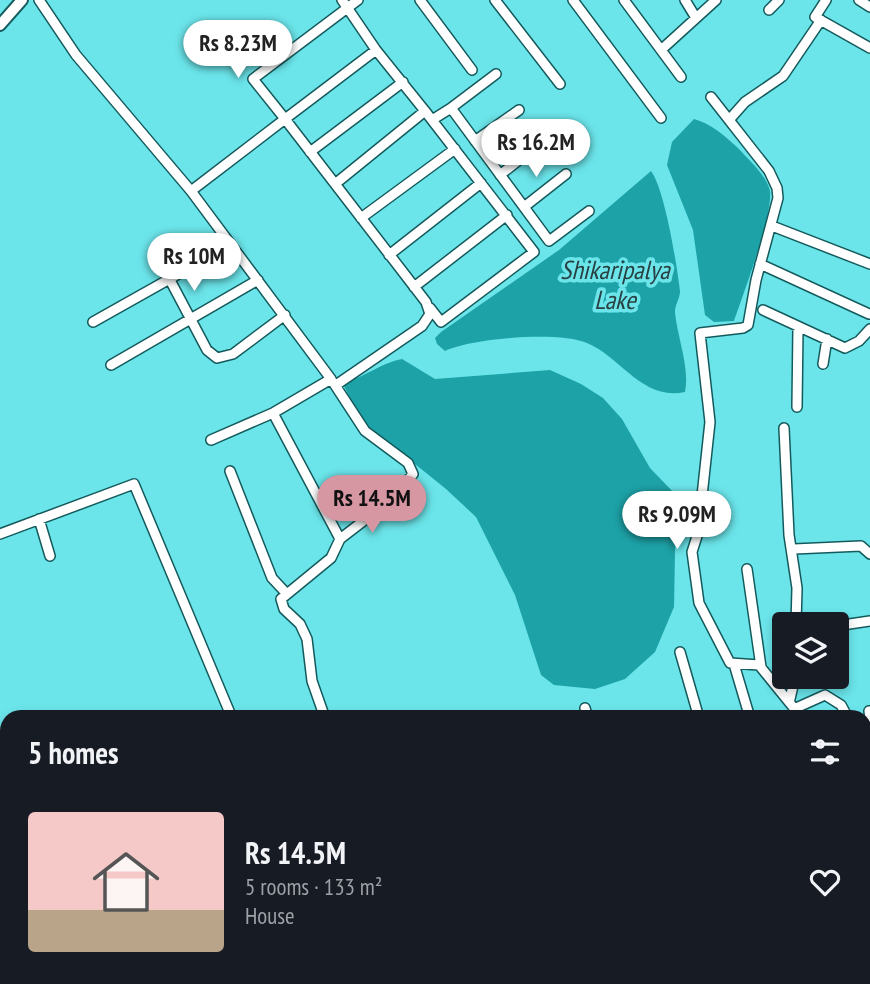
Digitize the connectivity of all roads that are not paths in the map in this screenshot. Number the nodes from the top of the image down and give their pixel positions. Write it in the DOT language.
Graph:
graph roads {
  1 [pos="22,0"];
  2 [pos="39,0"];
  3 [pos="358,0"];
  4 [pos="419,0"];
  5 [pos="495,0"];
  6 [pos="573,0"];
  7 [pos="624,0"];
  8 [pos="685,0"];
  9 [pos="716,0"];
  10 [pos="779,0"];
  11 [pos="826,0"];
  12 [pos="859,0"];
  13 [pos="345,4"];
  14 [pos="870,7"];
  15 [pos="769,10"];
  16 [pos="696,18"];
  17 [pos="821,20"];
  18 [pos="0,25"];
  19 [pos="870,48"];
  20 [pos="376,50"];
  21 [pos="661,50"];
  22 [pos="472,70"];
  23 [pos="496,74"];
  24 [pos="681,77"];
  25 [pos="403,82"];
  26 [pos="560,85"];
  27 [pos="711,97"];
  28 [pos="451,108"];
  29 [pos="519,110"];
  30 [pos="425,111"];
  31 [pos="661,118"];
  32 [pos="285,119"];
  33 [pos="432,120"];
  34 [pos="729,120"];
  35 [pos="475,141"];
  36 [pos="543,141"];
  37 [pos="455,149"];
  38 [pos="310,152"];
  39 [pos="566,174"];
  40 [pos="500,175"];
  41 [pos="481,183"];
  42 [pos="335,184"];
  43 [pos="191,191"];
  44 [pos="524,207"];
  45 [pos="589,211"];
  46 [pos="507,215"];
  47 [pos="361,218"];
  48 [pos="772,226"];
  49 [pos="549,241"];
  50 [pos="534,252"];
  51 [pos="389,255"];
  52 [pos="205,259"];
  53 [pos="760,264"];
  54 [pos="870,264"];
  55 [pos="170,280"];
  56 [pos="258,280"];
  57 [pos="414,287"];
  58 [pos="430,308"];
  59 [pos="764,310"];
  60 [pos="285,315"];
  61 [pos="870,315"];
  62 [pos="192,321"];
  63 [pos="93,322"];
  64 [pos="798,327"];
  65 [pos="870,329"];
  66 [pos="827,339"];
  67 [pos="823,364"];
  68 [pos="111,365"];
  69 [pos="333,382"];
  70 [pos="797,407"];
  71 [pos="273,413"];
  72 [pos="784,428"];
  73 [pos="211,440"];
  74 [pos="230,471"];
  75 [pos="39,519"];
  76 [pos="0,534"];
  77 [pos="340,539"];
  78 [pos="794,549"];
  79 [pos="870,554"];
  80 [pos="50,556"];
  81 [pos="747,569"];
  82 [pos="286,593"];
  83 [pos="796,612"];
  84 [pos="870,621"];
  85 [pos="849,624"];
  86 [pos="680,652"];
  87 [pos="734,664"];
  88 [pos="761,667"];
  89 [pos="795,689"];
  90 [pos="229,710"];
  91 [pos="322,710"];
  92 [pos="697,710"];
  93 [pos="748,710"];
  94 [pos="795,710"];
  95 [pos="796,710"];
  96 [pos="798,710"];
  97 [pos="844,710"];
  1 -- 18 [label="street"];
  2 -- 43 [label="street"];
  3 -- 13 [label="street"];
  4 -- 22 [label="street"];
  5 -- 26 [label="street"];
  6 -- 31 [label="street"];
  7 -- 21 [label="street"];
  8 -- 16 [label="street"];
  9 -- 16 [label="street"];
  10 -- 15 [label="street"];
  11 -- 17 [label="street"];
  12 -- 14 [label="street"];
  13 -- 20 [label="street"];
  13 -- 32 [label="street"];
  16 -- 21 [label="street"];
  17 -- 19 [label="street"];
  17 -- 34 [label="street"];
  20 -- 25 [label="street"];
  20 -- 32 [label="street"];
  21 -- 24 [label="street"];
  23 -- 28 [label="street"];
  25 -- 30 [label="street"];
  25 -- 38 [label="street"];
  27 -- 34 [label="street"];
  28 -- 33 [label="street"];
  28 -- 35 [label="street"];
  29 -- 35 [label="street"];
  30 -- 33 [label="street"];
  30 -- 42 [label="street"];
  32 -- 38 [label="street"];
  32 -- 43 [label="street"];
  33 -- 37 [label="street"];
  34 -- 48 [label="street"];
  35 -- 40 [label="street"];
  36 -- 40 [label="street"];
  37 -- 41 [label="street"];
  37 -- 47 [label="street"];
  38 -- 42 [label="street"];
  39 -- 44 [label="street"];
  40 -- 44 [label="street"];
  41 -- 46 [label="street"];
  41 -- 51 [label="street"];
  42 -- 47 [label="street"];
  43 -- 56 [label="street"];
  44 -- 49 [label="street"];
  45 -- 49 [label="street"];
  46 -- 50 [label="street"];
  46 -- 57 [label="street"];
  47 -- 51 [label="street"];
  48 -- 53 [label="street"];
  48 -- 54 [label="street"];
  49 -- 50 [label="street"];
  50 -- 58 [label="street"];
  51 -- 57 [label="street"];
  52 -- 55 [label="street"];
  53 -- 61 [label="street"];
  53 -- 87 [label="street"];
  55 -- 62 [label="street"];
  55 -- 63 [label="street"];
  56 -- 60 [label="street"];
  56 -- 62 [label="street"];
  57 -- 58 [label="street"];
  58 -- 69 [label="street"];
  59 -- 64 [label="street"];
  60 -- 62 [label="street"];
  60 -- 69 [label="street"];
  62 -- 68 [label="street"];
  64 -- 66 [label="street"];
  64 -- 70 [label="street"];
  65 -- 66 [label="street"];
  66 -- 67 [label="street"];
  69 -- 71 [label="street"];
  69 -- 77 [label="street"];
  71 -- 73 [label="street"];
  71 -- 77 [label="street"];
  72 -- 78 [label="street"];
  74 -- 82 [label="street"];
  75 -- 76 [label="street"];
  75 -- 80 [label="street"];
  75 -- 90 [label="street"];
  77 -- 82 [label="street"];
  78 -- 79 [label="street"];
  78 -- 83 [label="street"];
  81 -- 88 [label="street"];
  82 -- 91 [label="street"];
  84 -- 85 [label="street"];
  86 -- 92 [label="street"];
  87 -- 88 [label="street"];
  87 -- 93 [label="street"];
  88 -- 94 [label="street"];
  89 -- 95 [label="street"];
  96 -- 97 [label="street"];
}
